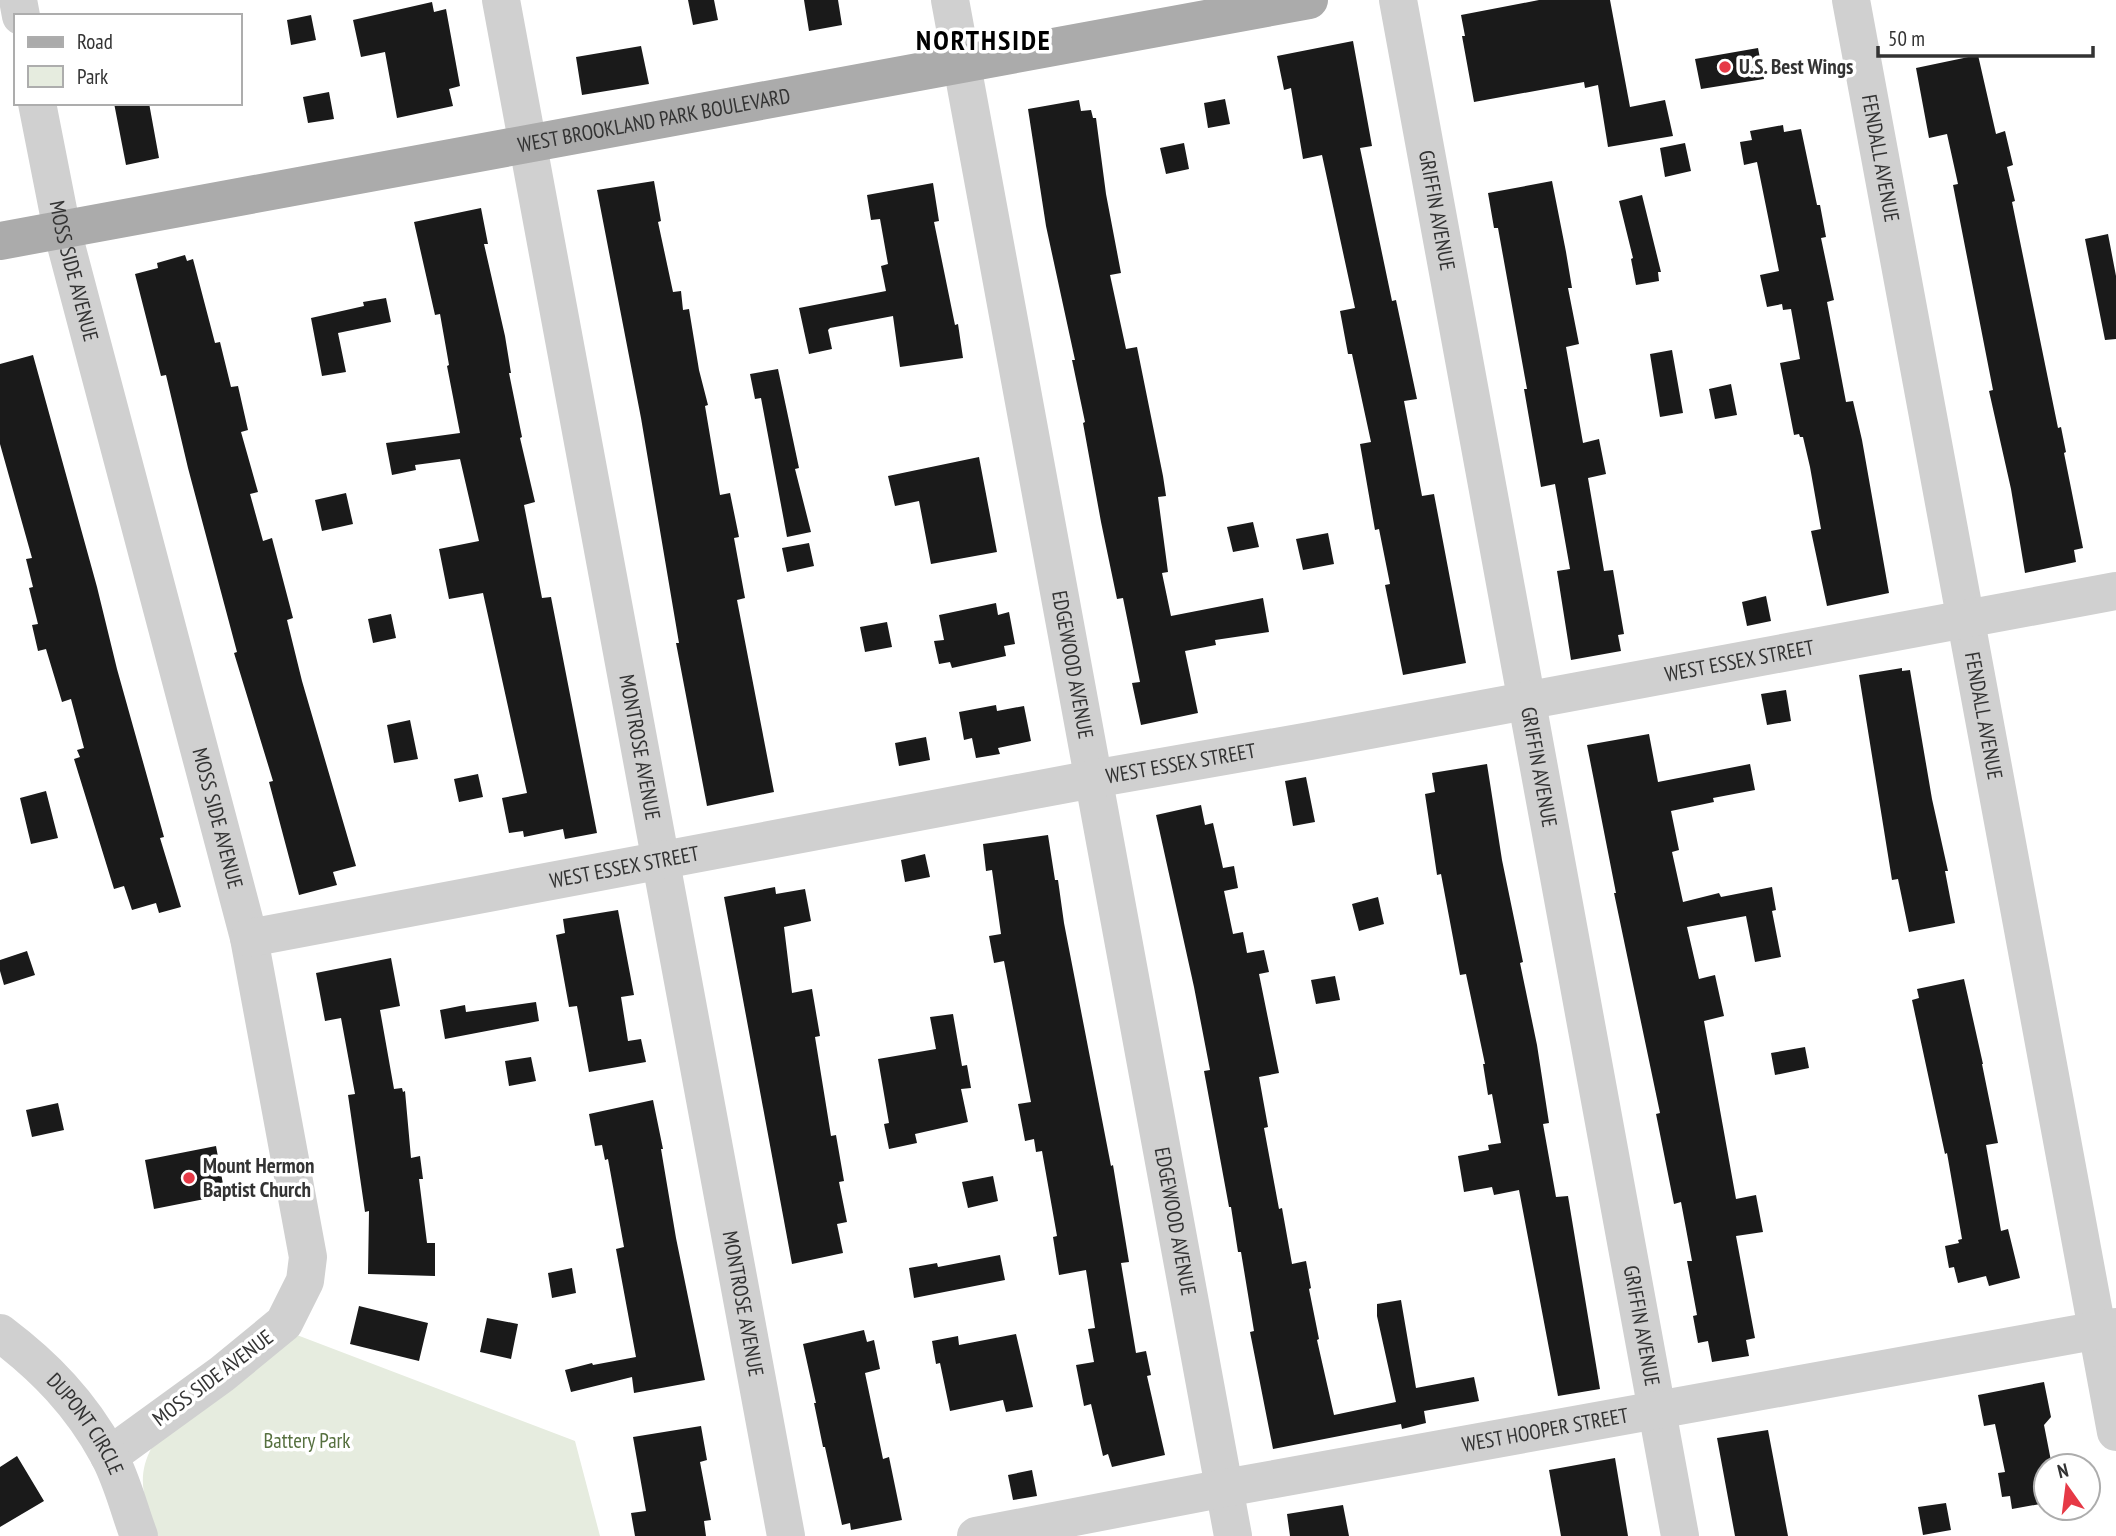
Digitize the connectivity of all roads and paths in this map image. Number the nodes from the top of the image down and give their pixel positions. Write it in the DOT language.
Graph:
graph roads {
  1 [pos="501,0"];
  2 [pos="950,0"];
  3 [pos="1309,0"];
  4 [pos="1398,0"];
  5 [pos="1851,0"];
  6 [pos="962,65"];
  7 [pos="37,105"];
  8 [pos="528,145"];
  9 [pos="62,230"];
  10 [pos="0,241"];
  11 [pos="2116,591"];
  12 [pos="1965,619"];
  13 [pos="1525,701"];
  14 [pos="1093,779"];
  15 [pos="662,862"];
  16 [pos="249,939"];
  17 [pos="2107,1329"];
  18 [pos="0,1333"];
  19 [pos="1656,1410"];
  20 [pos="2116,1432"];
  21 [pos="109,1456"];
  22 [pos="1225,1488"];
  23 [pos="139,1536"];
  24 [pos="786,1536"];
  25 [pos="976,1536"];
  26 [pos="1233,1536"];
  27 [pos="1680,1536"];
  1 -- 8 [label="street, MONTROSE AVENUE"];
  2 -- 6 [label="street, EDGEWOOD AVENUE"];
  3 -- 6 [label="main road, WEST BROOKLAND PARK BOULEVARD"];
  4 -- 13 [label="street, GRIFFIN AVENUE"];
  5 -- 12 [label="street, FENDALL AVENUE"];
  6 -- 8 [label="main road, WEST BROOKLAND PARK BOULEVARD"];
  6 -- 14 [label="street, EDGEWOOD AVENUE"];
  7 -- 9 [label="street, MOSS SIDE AVENUE"];
  8 -- 9 [label="main road, WEST BROOKLAND PARK BOULEVARD"];
  8 -- 15 [label="street, MONTROSE AVENUE"];
  9 -- 10 [label="main road, WEST BROOKLAND PARK BOULEVARD"];
  9 -- 16 [label="street, MOSS SIDE AVENUE"];
  11 -- 12 [label="street, WEST ESSEX STREET"];
  12 -- 13 [label="street, WEST ESSEX STREET"];
  12 -- 17 [label="street, FENDALL AVENUE"];
  13 -- 14 [label="street, WEST ESSEX STREET"];
  13 -- 19 [label="street, GRIFFIN AVENUE"];
  14 -- 15 [label="street, WEST ESSEX STREET"];
  14 -- 22 [label="street, EDGEWOOD AVENUE"];
  15 -- 16 [label="street, WEST ESSEX STREET"];
  15 -- 24 [label="street, MONTROSE AVENUE"];
  16 -- 21 [label="street, MOSS SIDE AVENUE"];
  17 -- 19 [label="street, WEST HOOPER STREET"];
  17 -- 20 [label="street, FENDALL AVENUE"];
  18 -- 21 [label="street, DUPONT CIRCLE"];
  19 -- 22 [label="street, WEST HOOPER STREET"];
  19 -- 27 [label="street, GRIFFIN AVENUE"];
  21 -- 23 [label="street, DUPONT CIRCLE"];
  22 -- 25 [label="street, WEST HOOPER STREET"];
  22 -- 26 [label="street, EDGEWOOD AVENUE"];
}
